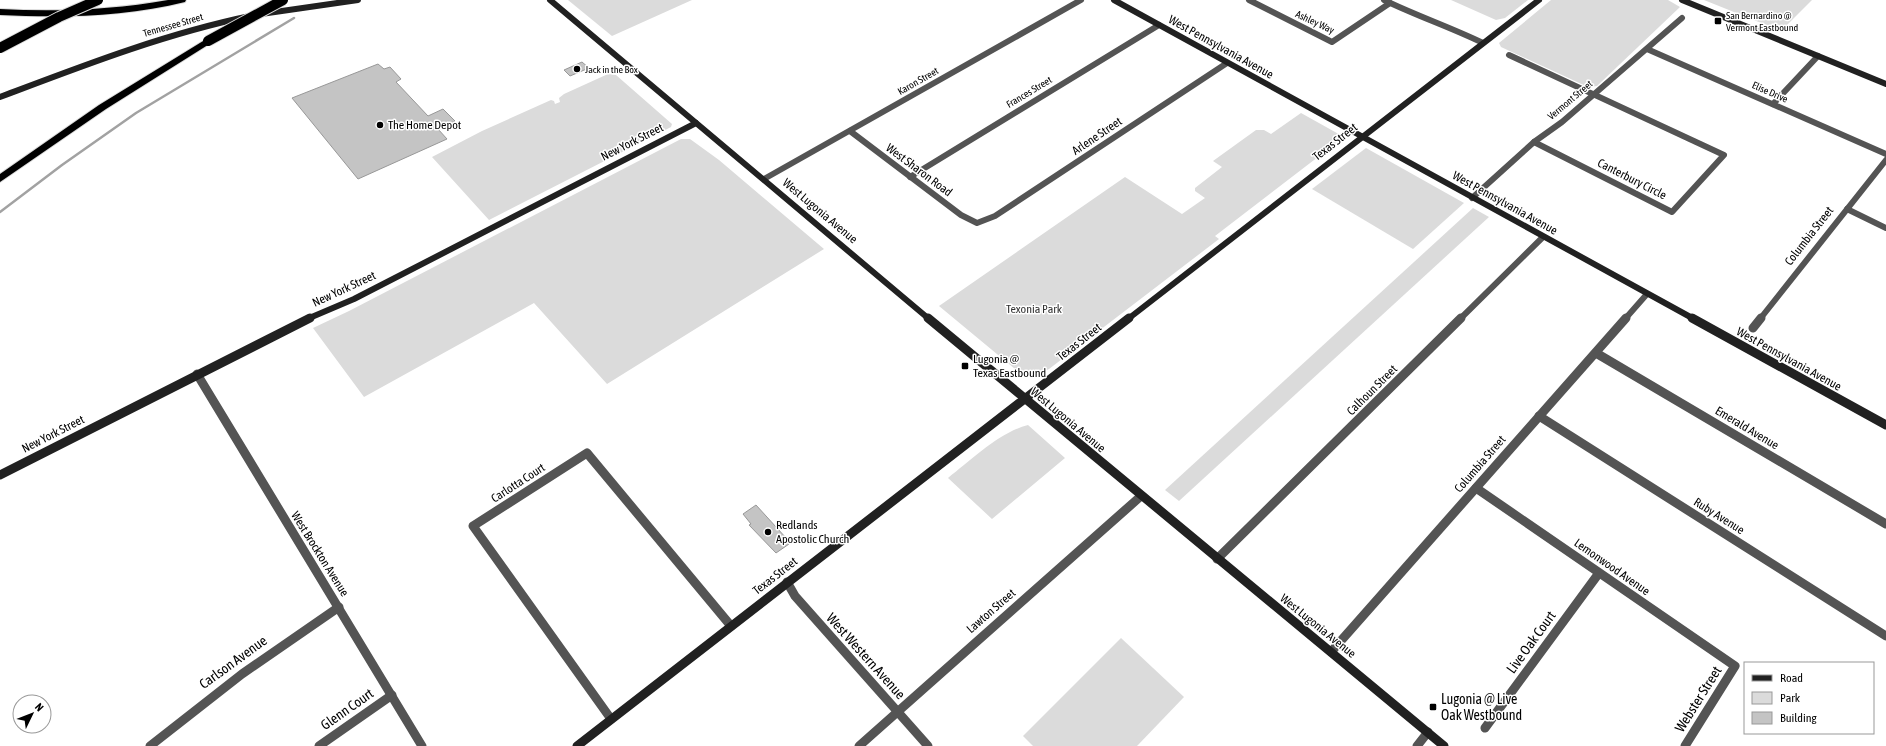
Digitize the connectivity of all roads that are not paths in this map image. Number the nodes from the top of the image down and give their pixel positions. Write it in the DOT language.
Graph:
graph roads {
  1 [pos="98,0"];
  2 [pos="182,0"];
  3 [pos="283,0"];
  4 [pos="358,0"];
  5 [pos="550,0"];
  6 [pos="1081,0"];
  7 [pos="1114,0"];
  8 [pos="1249,0"];
  9 [pos="1539,0"];
  10 [pos="1682,0"];
  11 [pos="1387,1"];
  12 [pos="0,12"];
  13 [pos="1682,18"];
  14 [pos="1159,25"];
  15 [pos="1483,43"];
  16 [pos="0,48"];
  17 [pos="1647,49"];
  18 [pos="1509,55"];
  19 [pos="1818,56"];
  20 [pos="1227,63"];
  21 [pos="1886,84"];
  22 [pos="1593,93"];
  23 [pos="0,97"];
  24 [pos="1773,104"];
  25 [pos="696,123"];
  26 [pos="850,131"];
  27 [pos="1362,137"];
  28 [pos="1534,142"];
  29 [pos="1886,154"];
  30 [pos="1886,160"];
  31 [pos="910,177"];
  32 [pos="0,179"];
  33 [pos="764,179"];
  34 [pos="1472,198"];
  35 [pos="1847,209"];
  36 [pos="977,222"];
  37 [pos="1886,228"];
  38 [pos="1543,237"];
  39 [pos="1647,294"];
  40 [pos="1752,328"];
  41 [pos="1596,353"];
  42 [pos="197,374"];
  43 [pos="1025,400"];
  44 [pos="1539,416"];
  45 [pos="1886,425"];
  46 [pos="0,475"];
  47 [pos="1476,488"];
  48 [pos="1141,496"];
  49 [pos="1886,524"];
  50 [pos="1216,559"];
  51 [pos="1599,573"];
  52 [pos="787,582"];
  53 [pos="339,608"];
  54 [pos="731,626"];
  55 [pos="1886,636"];
  56 [pos="1331,652"];
  57 [pos="1735,666"];
  58 [pos="392,695"];
  59 [pos="897,711"];
  60 [pos="611,719"];
  61 [pos="1485,728"];
  62 [pos="1428,732"];
  63 [pos="150,746"];
  64 [pos="318,746"];
  65 [pos="422,746"];
  66 [pos="577,746"];
  67 [pos="859,746"];
  68 [pos="928,746"];
  69 [pos="1417,746"];
  70 [pos="1444,746"];
  71 [pos="1684,746"];
  1 -- 16 [label="highway, bridge"];
  2 -- 12 [label="highway"];
  3 -- 32 [label="highway, bridge"];
  4 -- 23 [label="street, Tennessee Street"];
  5 -- 25 [label="street, West Lugonia Avenue"];
  6 -- 26 [label="street, Karon Street"];
  7 -- 14 [label="street, West Pennsylvania Avenue"];
  8 -- 11 [label="street, Ashley Way"];
  9 -- 15 [label="street, Texas Street"];
  10 -- 19 [label="street"];
  11 -- 15 [label="street"];
  13 -- 17 [label="street, Vermont Street"];
  14 -- 20 [label="street, West Pennsylvania Avenue"];
  14 -- 31 [label="street, Frances Street"];
  15 -- 27 [label="street, Texas Street"];
  17 -- 22 [label="street, Vermont Street"];
  17 -- 24 [label="street, Elise Drive"];
  18 -- 22 [label="street"];
  19 -- 21 [label="street"];
  19 -- 24 [label="street"];
  20 -- 27 [label="street, West Pennsylvania Avenue"];
  20 -- 36 [label="street, Arlene Street"];
  22 -- 28 [label="street, Vermont Street"];
  22 -- 28 [label="street, Canterbury Circle"];
  24 -- 29 [label="street, Elise Drive"];
  25 -- 33 [label="street, West Lugonia Avenue"];
  25 -- 42 [label="street, New York Street"];
  26 -- 31 [label="street, West Sharon Road"];
  26 -- 33 [label="street, Karon Street"];
  27 -- 34 [label="street, West Pennsylvania Avenue"];
  27 -- 43 [label="street, Texas Street"];
  28 -- 34 [label="street, Vermont Street"];
  30 -- 35 [label="street, Columbia Street"];
  31 -- 36 [label="street, West Sharon Road"];
  33 -- 43 [label="street, West Lugonia Avenue"];
  34 -- 38 [label="street, West Pennsylvania Avenue"];
  35 -- 37 [label="street"];
  35 -- 40 [label="street, Columbia Street"];
  38 -- 39 [label="street, West Pennsylvania Avenue"];
  38 -- 50 [label="street, Calhoun Street"];
  39 -- 41 [label="street, Columbia Street"];
  39 -- 45 [label="street, West Pennsylvania Avenue"];
  41 -- 44 [label="street, Columbia Street"];
  41 -- 49 [label="street, Emerald Avenue"];
  42 -- 46 [label="street, New York Street"];
  42 -- 53 [label="street, West Brockton Avenue"];
  43 -- 48 [label="street, West Lugonia Avenue"];
  43 -- 52 [label="street, Texas Street"];
  44 -- 47 [label="street, Columbia Street"];
  44 -- 55 [label="street, Ruby Avenue"];
  47 -- 51 [label="street, Lemonwood Avenue"];
  47 -- 56 [label="street, Columbia Street"];
  48 -- 50 [label="street, West Lugonia Avenue"];
  48 -- 59 [label="street, Lawton Street"];
  50 -- 56 [label="street, West Lugonia Avenue"];
  51 -- 57 [label="street, Lemonwood Avenue"];
  51 -- 61 [label="street, Live Oak Court"];
  52 -- 54 [label="street, Texas Street"];
  52 -- 59 [label="street, West Western Avenue"];
  53 -- 58 [label="street, West Brockton Avenue"];
  53 -- 63 [label="street, Carlson Avenue"];
  54 -- 60 [label="street, Texas Street"];
  54 -- 60 [label="street, Carlotta Court"];
  56 -- 62 [label="street, West Lugonia Avenue"];
  57 -- 71 [label="street, Webster Street"];
  58 -- 64 [label="street, Glenn Court"];
  58 -- 65 [label="street, West Brockton Avenue"];
  59 -- 67 [label="street, Lawton Street"];
  59 -- 68 [label="street, West Western Avenue"];
  60 -- 66 [label="street, Texas Street"];
  62 -- 69 [label="street"];
  62 -- 70 [label="street, West Lugonia Avenue"];
}
